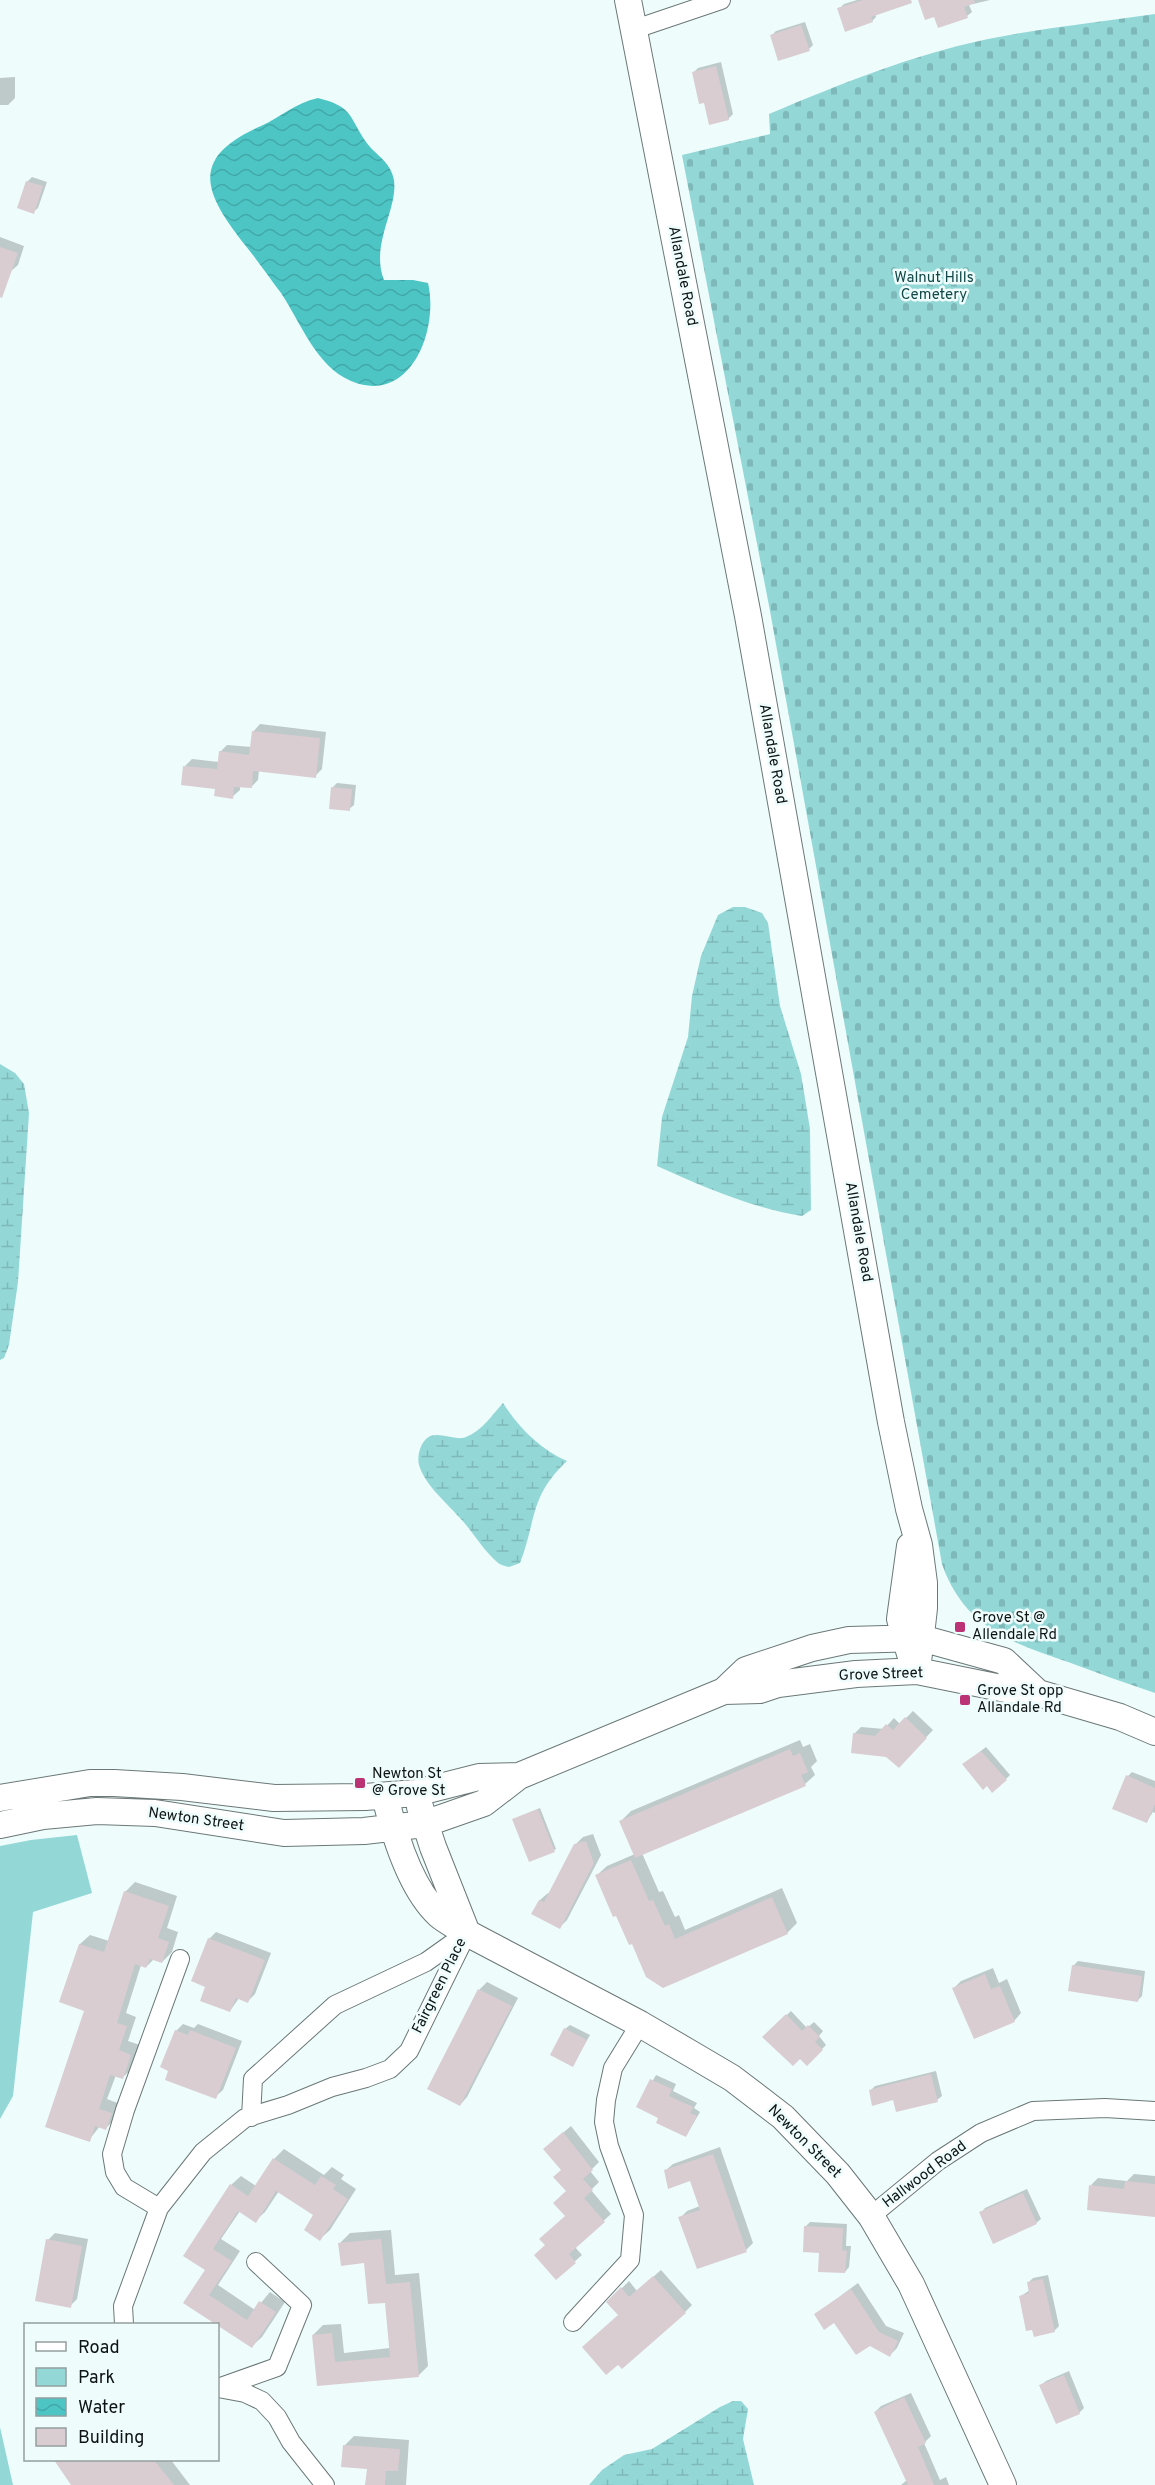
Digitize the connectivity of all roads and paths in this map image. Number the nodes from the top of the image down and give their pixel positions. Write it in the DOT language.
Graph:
graph roads {
  1 [pos="628,0"];
  2 [pos="721,0"];
  3 [pos="633,27"];
  4 [pos="913,1639"];
  5 [pos="917,1671"];
  6 [pos="724,1691"];
  7 [pos="1038,1693"];
  8 [pos="1155,1732"];
  9 [pos="519,1776"];
  10 [pos="416,1793"];
  11 [pos="385,1796"];
  12 [pos="0,1798"];
  13 [pos="424,1824"];
  14 [pos="0,1825"];
  15 [pos="393,1829"];
  16 [pos="467,1933"];
  17 [pos="180,1959"];
  18 [pos="640,2024"];
  19 [pos="1155,2111"];
  20 [pos="251,2116"];
  21 [pos="159,2208"];
  22 [pos="871,2216"];
  23 [pos="256,2262"];
  24 [pos="573,2322"];
  25 [pos="124,2323"];
  26 [pos="219,2388"];
  27 [pos="219,2388"];
  28 [pos="325,2485"];
  29 [pos="1003,2485"];
  1 -- 3 [label="main road, Allandale Road"];
  2 -- 3 [label="street"];
  3 -- 4 [label="main road, Allandale Road"];
  4 -- 5 [label="main road, Allandale Road"];
  4 -- 6 [label="main road, Grove Street"];
  4 -- 7 [label="main road, Grove Street"];
  5 -- 6 [label="main road, Grove Street"];
  5 -- 7 [label="main road, Grove Street"];
  6 -- 9 [label="main road, Grove Street"];
  7 -- 8 [label="main road, Grove Street"];
  9 -- 10 [label="main road, Grove Street"];
  9 -- 13 [label="main road, Grove Street"];
  10 -- 11 [label="main road, Newton Street"];
  10 -- 13 [label="main road"];
  11 -- 12 [label="main road, Newton Street"];
  11 -- 15 [label="main road, Newton Street"];
  13 -- 15 [label="main road, Newton Street"];
  13 -- 16 [label="main road"];
  14 -- 15 [label="main road, Newton Street"];
  15 -- 16 [label="main road, Newton Street"];
  16 -- 18 [label="main road, Newton Street"];
  16 -- 20 [label="street, Fairgreen Place"];
  16 -- 20 [label="street, Fairgreen Place"];
  17 -- 21 [label="street"];
  18 -- 22 [label="main road, Newton Street"];
  18 -- 24 [label="street"];
  19 -- 22 [label="street, Hallwood Road"];
  20 -- 21 [label="street, Fairgreen Place"];
  21 -- 25 [label="street, Fairgreen Place"];
  22 -- 29 [label="main road, Newton Street"];
  23 -- 26 [label="street"];
  27 -- 28 [label="street"];
}
